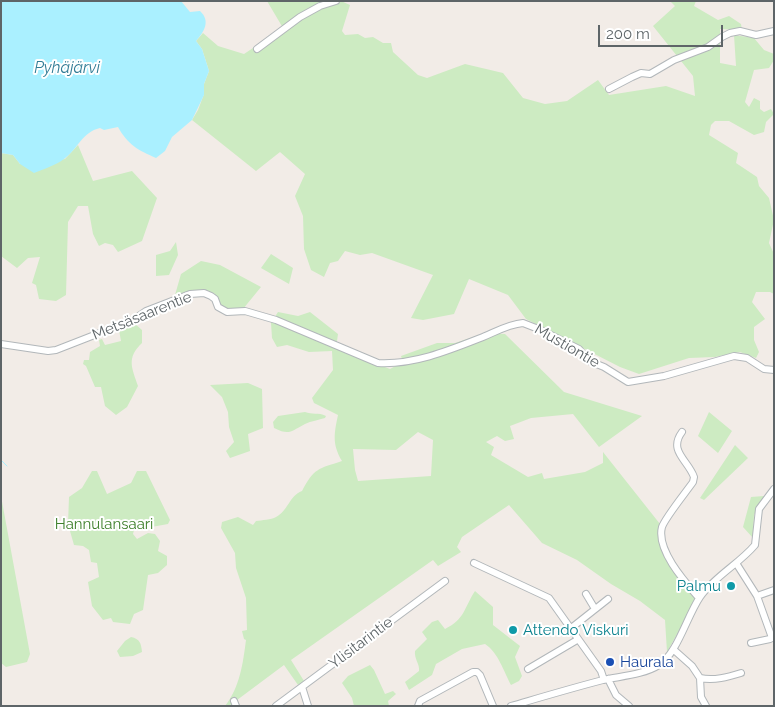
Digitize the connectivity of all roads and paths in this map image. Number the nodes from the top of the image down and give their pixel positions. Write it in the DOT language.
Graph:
graph roads {
  1 [pos="336,1"];
  2 [pos="774,31"];
  3 [pos="257,49"];
  4 [pos="609,89"];
  5 [pos="276,320"];
  6 [pos="1,344"];
  7 [pos="774,370"];
  8 [pos="682,432"];
  9 [pos="774,489"];
  10 [pos="474,563"];
  11 [pos="736,563"];
  12 [pos="445,581"];
  13 [pos="774,590"];
  14 [pos="586,594"];
  15 [pos="757,596"];
  16 [pos="699,598"];
  17 [pos="608,599"];
  18 [pos="595,609"];
  19 [pos="570,629"];
  20 [pos="577,640"];
  21 [pos="751,643"];
  22 [pos="674,650"];
  23 [pos="528,669"];
  24 [pos="742,673"];
  25 [pos="700,678"];
  26 [pos="606,680"];
  27 [pos="302,687"];
  28 [pos="276,706"];
  29 [pos="308,706"];
  30 [pos="418,706"];
  31 [pos="493,706"];
  32 [pos="511,706"];
  33 [pos="629,706"];
  34 [pos="706,706"];
  1 -- 3 [label="street"];
  2 -- 4 [label="street"];
  5 -- 6 [label="street, Metsäsaarentie"];
  5 -- 7 [label="street, Mustiontie"];
  8 -- 16 [label="street"];
  9 -- 11 [label="street"];
  10 -- 19 [label="street"];
  11 -- 15 [label="street"];
  11 -- 16 [label="street"];
  12 -- 27 [label="street, Ylisitarintie"];
  13 -- 15 [label="street"];
  14 -- 18 [label="street"];
  15 -- 21 [label="street"];
  16 -- 22 [label="street"];
  17 -- 18 [label="street"];
  18 -- 19 [label="street"];
  19 -- 20 [label="street"];
  20 -- 23 [label="street"];
  20 -- 26 [label="street"];
  22 -- 25 [label="street"];
  22 -- 26 [label="street"];
  24 -- 25 [label="street"];
  25 -- 34 [label="street"];
  26 -- 32 [label="street"];
  26 -- 33 [label="street"];
  27 -- 28 [label="street, Ylisitarintie"];
  27 -- 29 [label="street"];
  30 -- 31 [label="street"];
}
